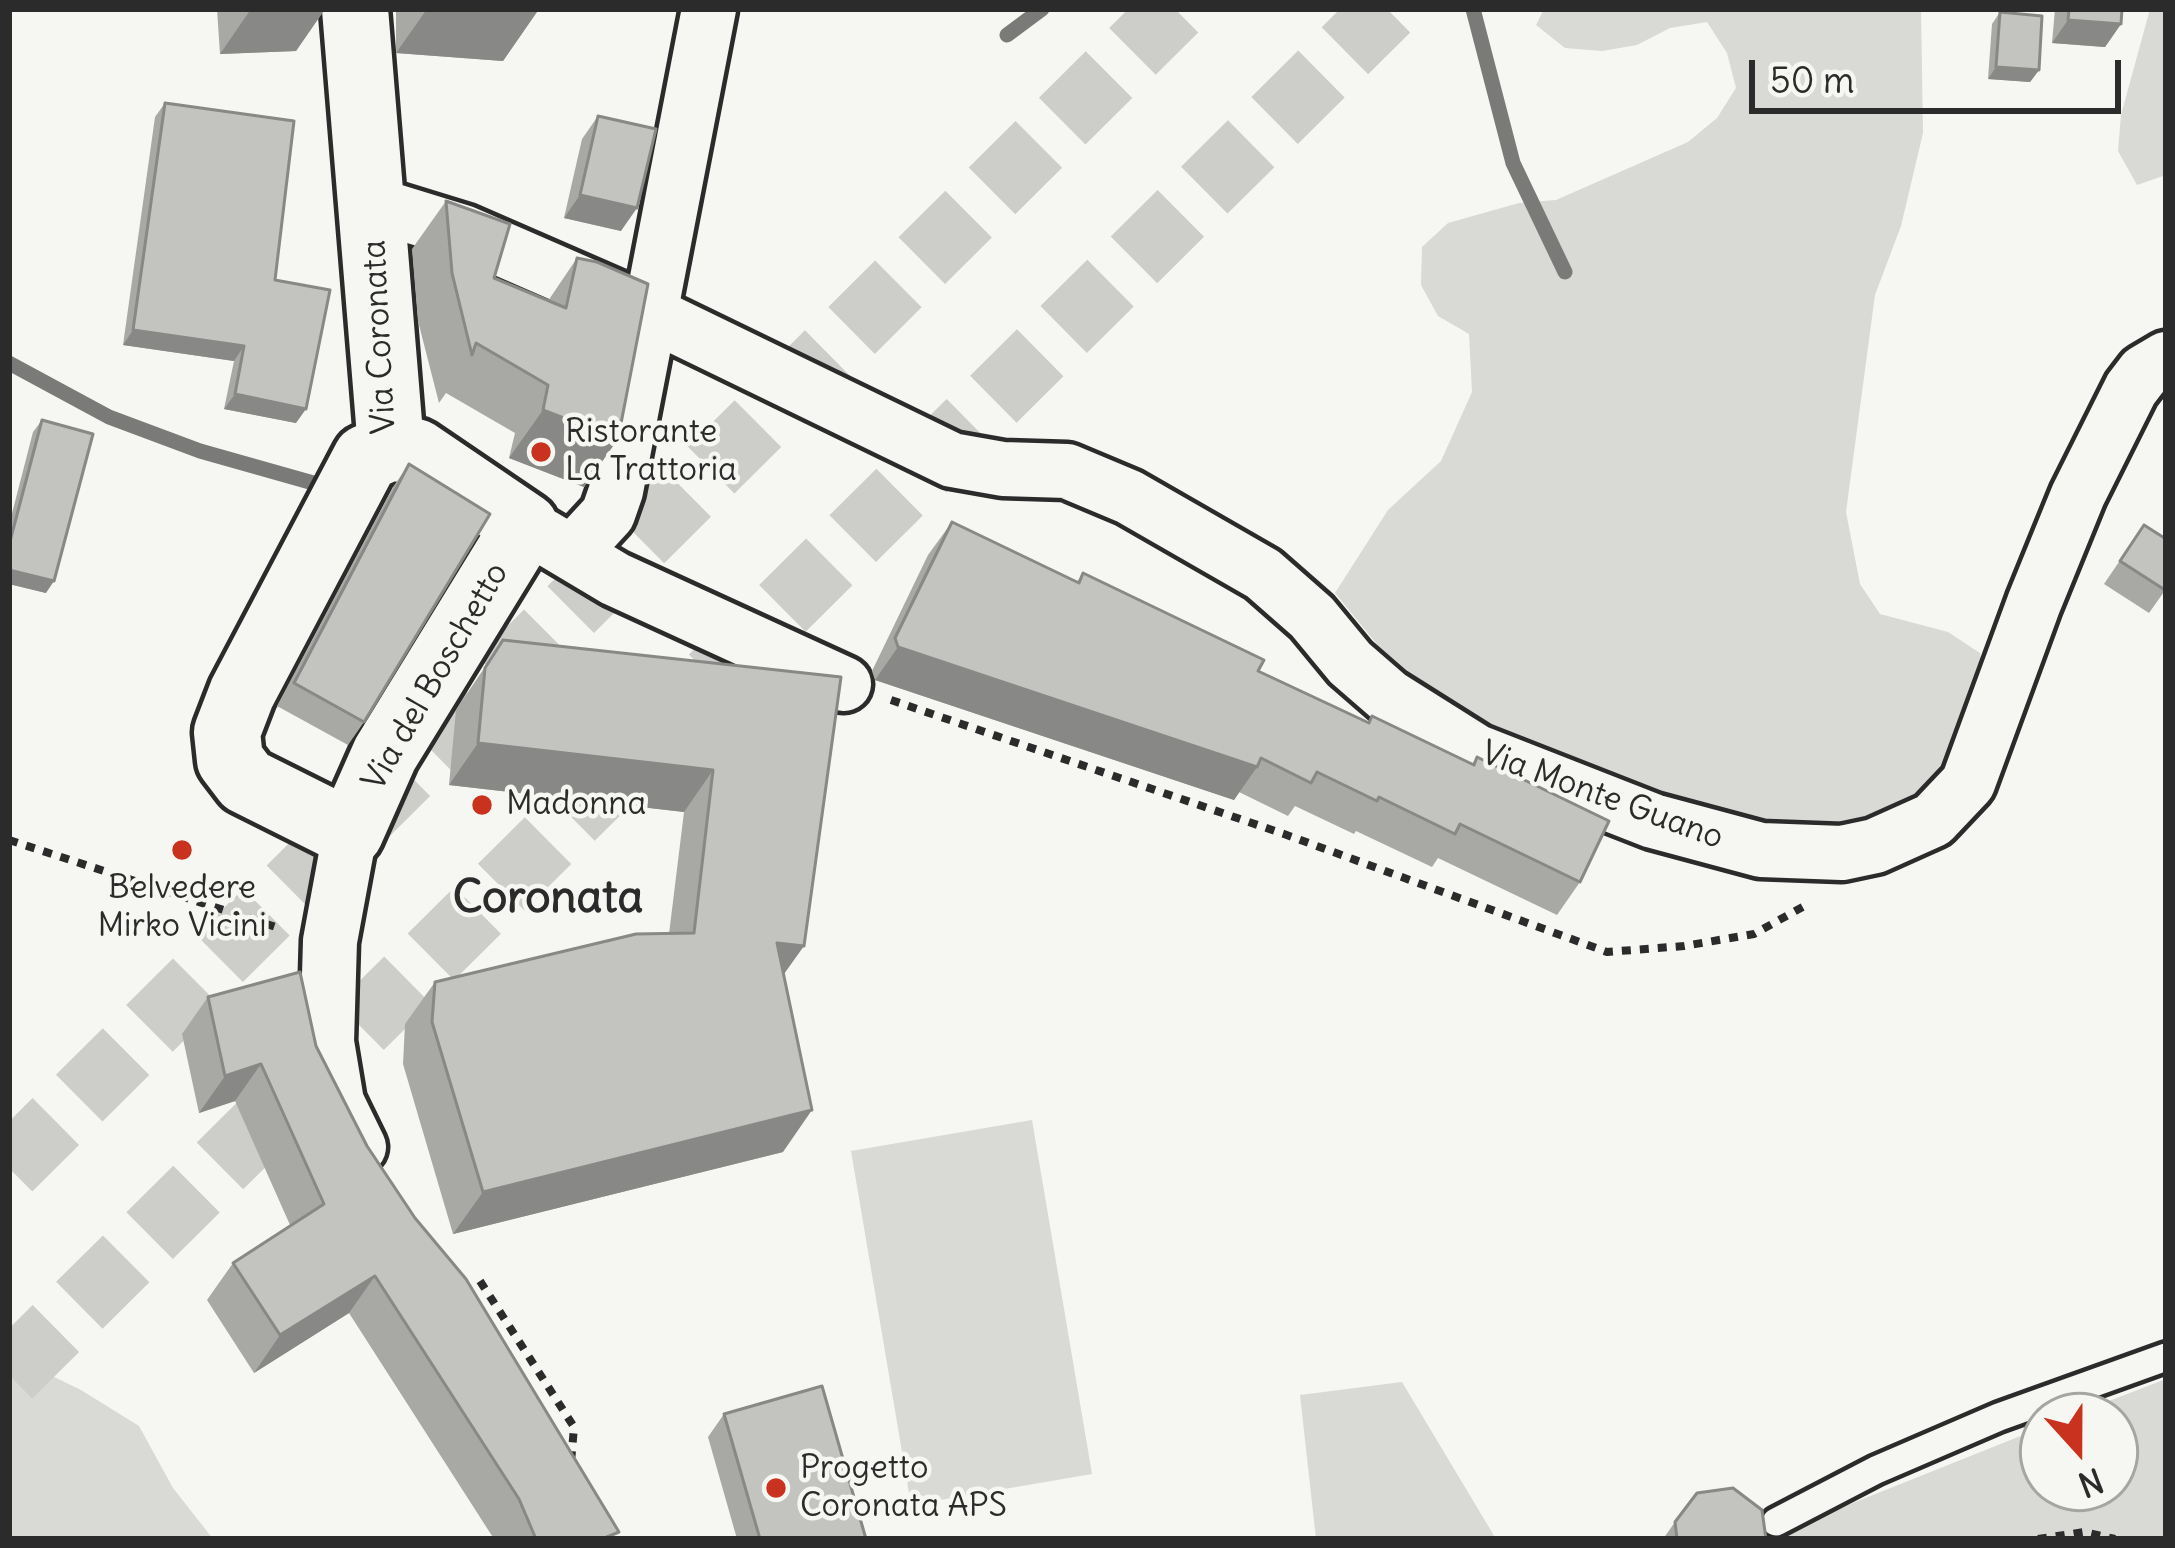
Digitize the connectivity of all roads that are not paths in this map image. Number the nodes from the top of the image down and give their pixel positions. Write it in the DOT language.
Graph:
graph roads {
  1 [pos="355,9"];
  2 [pos="709,9"];
  3 [pos="372,204"];
  4 [pos="649,313"];
  5 [pos="2166,359"];
  6 [pos="391,447"];
  7 [pos="549,539"];
  8 [pos="844,684"];
  9 [pos="350,832"];
  10 [pos="381,1186"];
  11 [pos="2166,1357"];
  12 [pos="1776,1522"];
  1 -- 3 [label="street, Via Coronata"];
  2 -- 4 [label="street"];
  3 -- 4 [label="street, Via Monte Guano"];
  3 -- 6 [label="street, Via Coronata"];
  4 -- 5 [label="street, Via Monte Guano"];
  4 -- 7 [label="street"];
  6 -- 7 [label="street"];
  6 -- 9 [label="street, Via Coronata"];
  7 -- 8 [label="street"];
  7 -- 9 [label="street, Via del Boschetto"];
  9 -- 10 [label="street, Via del Boschetto"];
  11 -- 12 [label="lane"];
}
